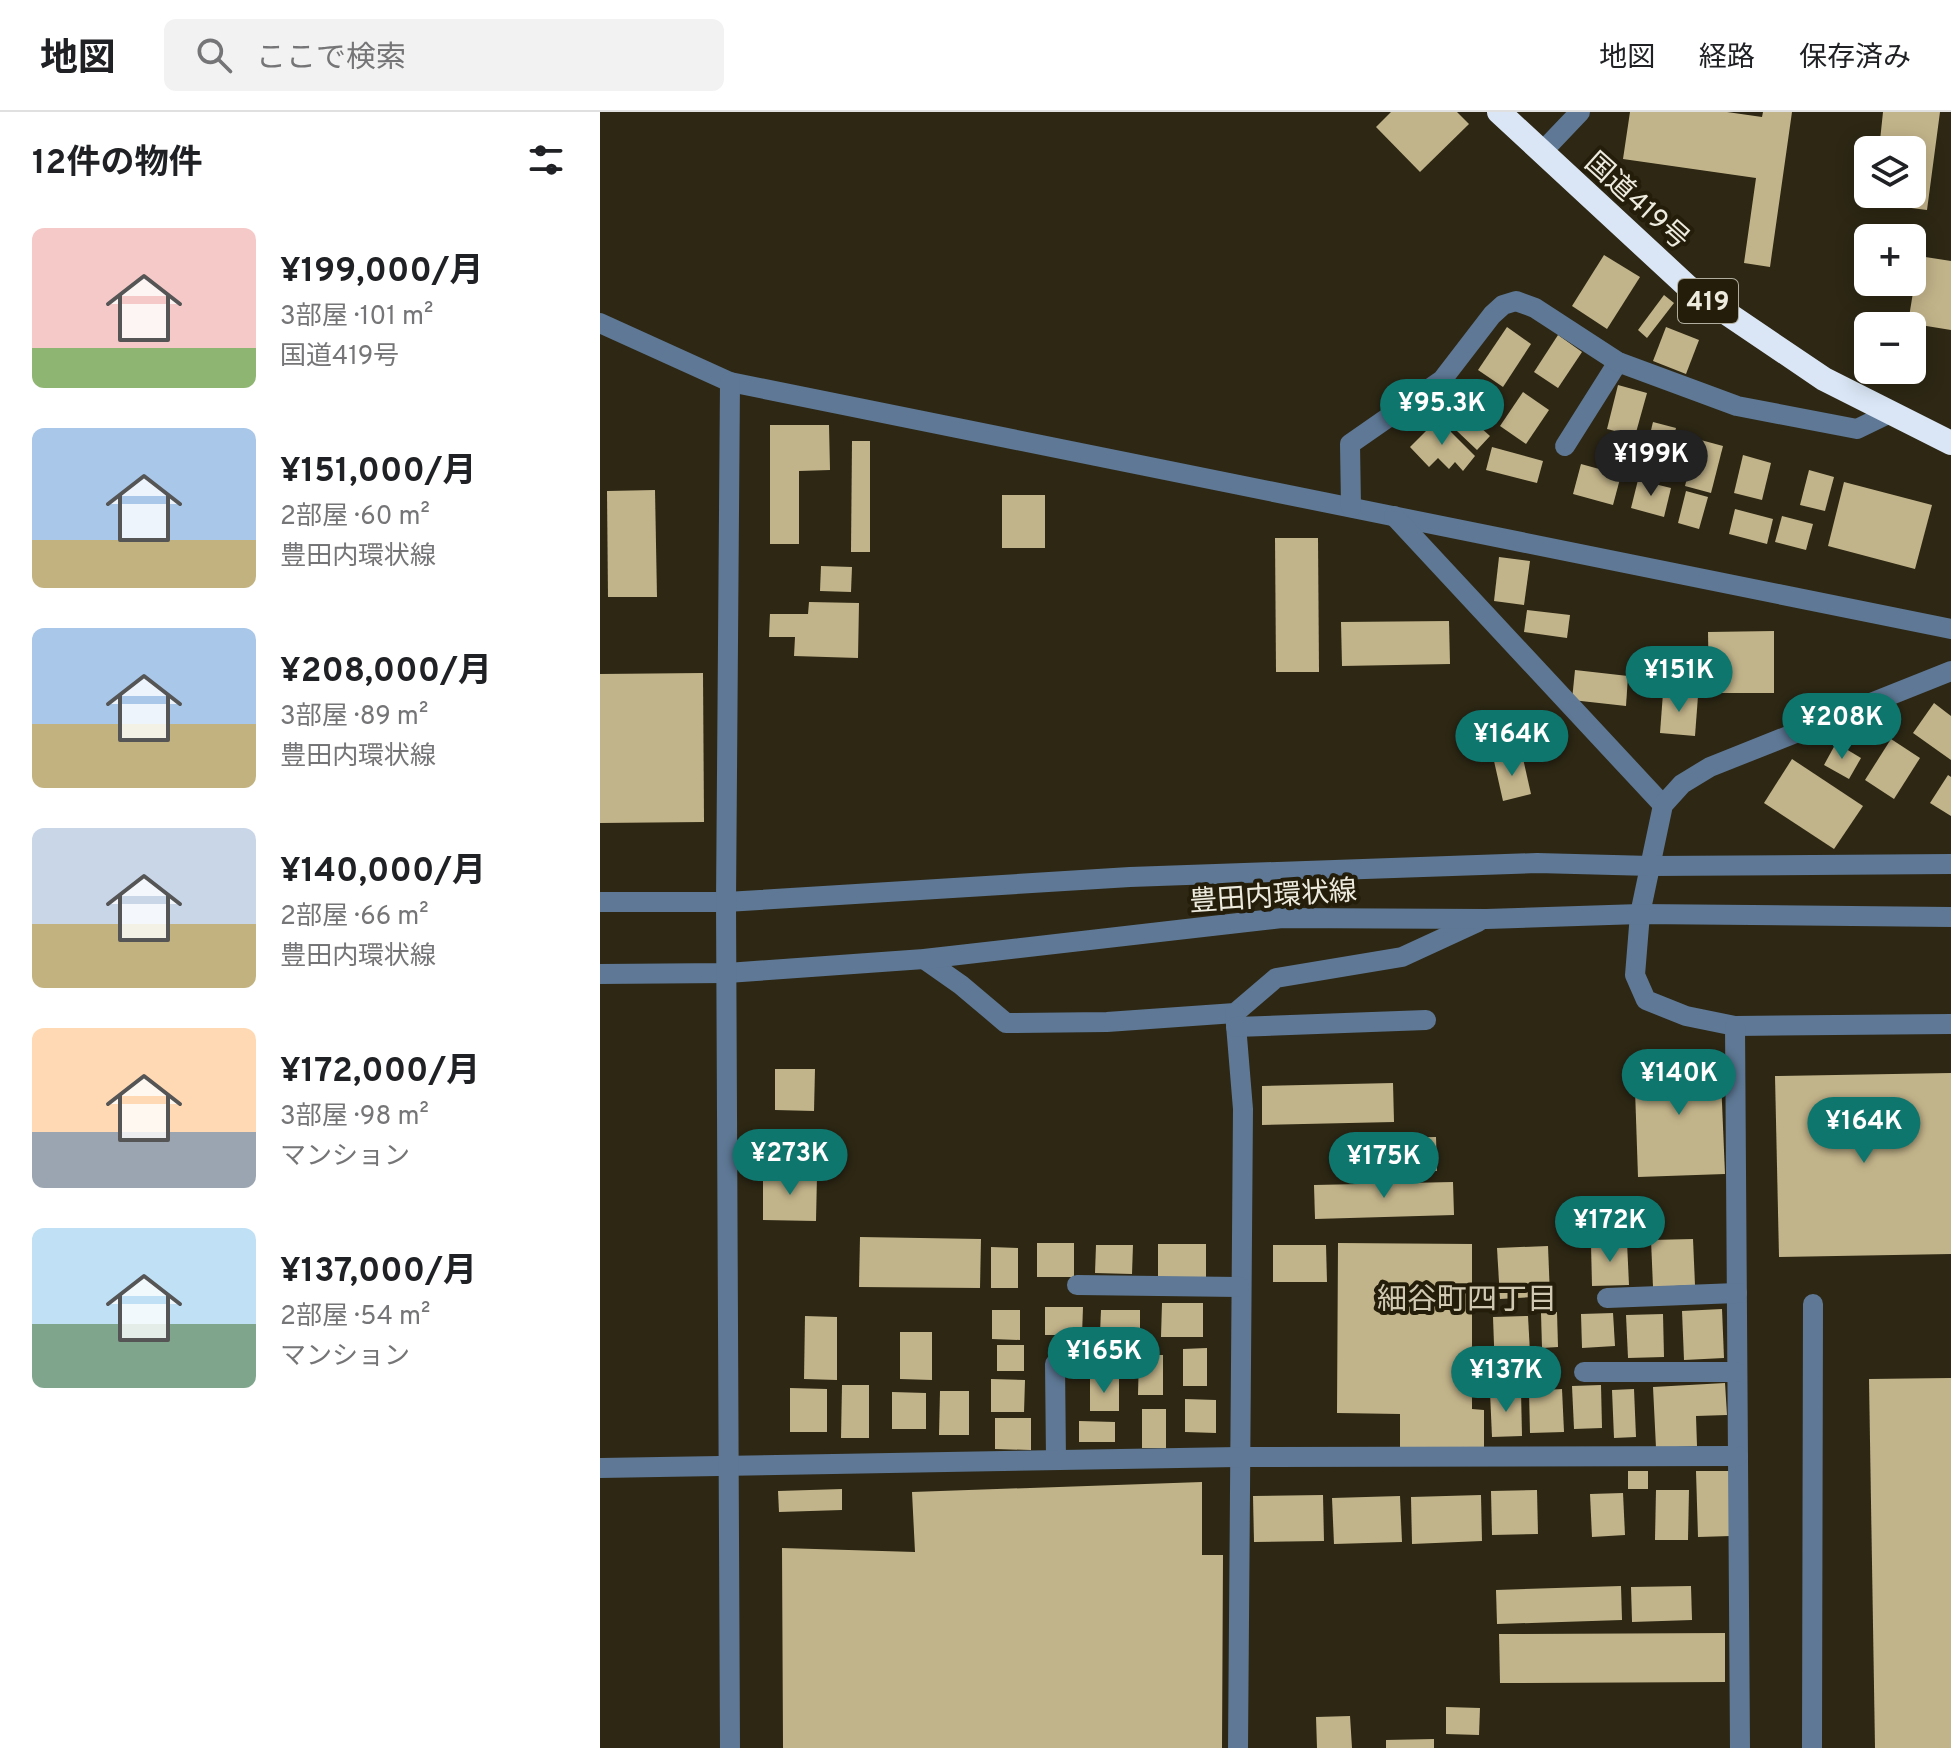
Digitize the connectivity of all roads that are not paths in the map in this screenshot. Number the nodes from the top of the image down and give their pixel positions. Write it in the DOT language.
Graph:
graph roads {
  1 [pos="1499,112"];
  2 [pos="1580,112"];
  3 [pos="1541,153"];
  4 [pos="600,323"];
  5 [pos="1618,362"];
  6 [pos="730,382"];
  7 [pos="1890,413"];
  8 [pos="1951,443"];
  9 [pos="1565,446"];
  10 [pos="1351,507"];
  11 [pos="1394,516"];
  12 [pos="1951,629"];
  13 [pos="1951,671"];
  14 [pos="1663,805"];
  15 [pos="1951,864"];
  16 [pos="1651,866"];
  17 [pos="600,902"];
  18 [pos="726,902"];
  19 [pos="1640,914"];
  20 [pos="1951,917"];
  21 [pos="1486,919"];
  22 [pos="924,959"];
  23 [pos="727,973"];
  24 [pos="600,974"];
  25 [pos="1236,1020"];
  26 [pos="1426,1020"];
  27 [pos="1951,1024"];
  28 [pos="1735,1026"];
  29 [pos="1077,1285"];
  30 [pos="1239,1287"];
  31 [pos="1737,1293"];
  32 [pos="1607,1298"];
  33 [pos="1813,1304"];
  34 [pos="1055,1364"];
  35 [pos="1584,1372"];
  36 [pos="1737,1372"];
  37 [pos="1738,1456"];
  38 [pos="1238,1457"];
  39 [pos="1056,1460"];
  40 [pos="729,1465"];
  41 [pos="600,1468"];
  42 [pos="730,1748"];
  43 [pos="1238,1748"];
  44 [pos="1740,1748"];
  45 [pos="1812,1748"];
  1 -- 3 [label="highway, 国道419号 / 419"];
  2 -- 3 [label="street"];
  3 -- 7 [label="highway, 国道419号 / 419"];
  4 -- 6 [label="street"];
  5 -- 7 [label="street"];
  5 -- 9 [label="street"];
  5 -- 10 [label="street"];
  6 -- 10 [label="street"];
  6 -- 18 [label="street"];
  7 -- 8 [label="highway, 国道419号 / 419"];
  10 -- 11 [label="street"];
  11 -- 12 [label="street"];
  11 -- 14 [label="street"];
  13 -- 14 [label="street"];
  14 -- 16 [label="street"];
  15 -- 16 [label="street, 豊田内環状線"];
  16 -- 18 [label="street, 豊田内環状線"];
  16 -- 19 [label="street"];
  17 -- 18 [label="street, 豊田内環状線"];
  18 -- 23 [label="street"];
  19 -- 20 [label="street, 豊田内環状線"];
  19 -- 21 [label="street, 豊田内環状線"];
  19 -- 28 [label="street"];
  21 -- 22 [label="street, 豊田内環状線"];
  21 -- 25 [label="street"];
  22 -- 23 [label="street, 豊田内環状線"];
  22 -- 25 [label="street"];
  23 -- 24 [label="street, 豊田内環状線"];
  23 -- 40 [label="street"];
  25 -- 26 [label="street"];
  25 -- 30 [label="street"];
  27 -- 28 [label="street"];
  28 -- 31 [label="street"];
  29 -- 30 [label="street"];
  30 -- 38 [label="street"];
  31 -- 32 [label="street"];
  31 -- 36 [label="street"];
  33 -- 45 [label="street"];
  34 -- 39 [label="street"];
  35 -- 36 [label="street"];
  36 -- 37 [label="street"];
  37 -- 38 [label="street"];
  37 -- 44 [label="street"];
  38 -- 39 [label="street"];
  38 -- 43 [label="street"];
  39 -- 40 [label="street"];
  40 -- 41 [label="street"];
  40 -- 42 [label="street"];
}
